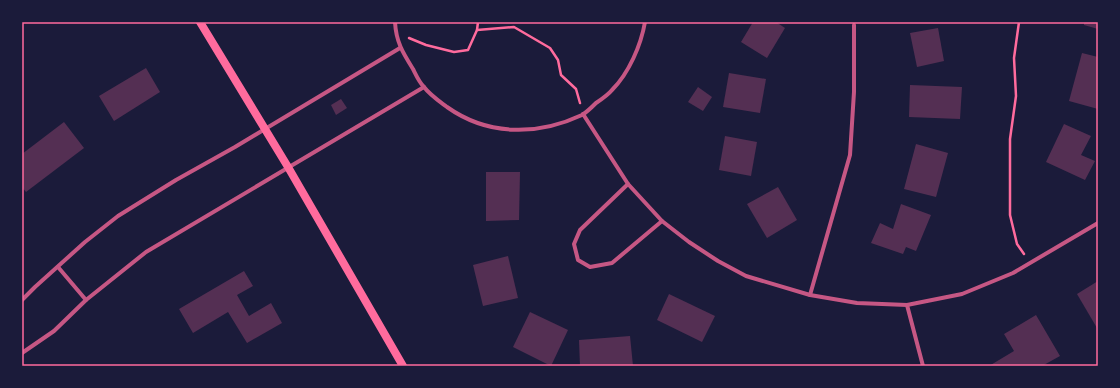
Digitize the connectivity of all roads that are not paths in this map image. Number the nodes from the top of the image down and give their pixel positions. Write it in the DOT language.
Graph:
graph roads {
  1 [pos="200,22"];
  2 [pos="394,22"];
  3 [pos="645,22"];
  4 [pos="854,25"];
  5 [pos="400,48"];
  6 [pos="424,87"];
  7 [pos="583,114"];
  8 [pos="265,129"];
  9 [pos="288,168"];
  10 [pos="628,184"];
  11 [pos="662,221"];
  12 [pos="1098,222"];
  13 [pos="58,267"];
  14 [pos="810,295"];
  15 [pos="22,300"];
  16 [pos="86,300"];
  17 [pos="907,305"];
  18 [pos="22,353"];
  19 [pos="403,366"];
  20 [pos="923,366"];
  1 -- 8 [label="main road"];
  2 -- 5 [label="street"];
  3 -- 7 [label="street"];
  4 -- 14 [label="street"];
  5 -- 6 [label="street"];
  5 -- 8 [label="street"];
  6 -- 7 [label="street"];
  6 -- 9 [label="street"];
  7 -- 10 [label="street"];
  8 -- 9 [label="main road"];
  8 -- 13 [label="street"];
  9 -- 16 [label="street"];
  9 -- 19 [label="main road"];
  10 -- 11 [label="street"];
  10 -- 11 [label="street"];
  11 -- 14 [label="street"];
  12 -- 17 [label="street"];
  13 -- 15 [label="street"];
  13 -- 16 [label="street"];
  14 -- 17 [label="street"];
  16 -- 18 [label="street"];
  17 -- 20 [label="street"];
}
